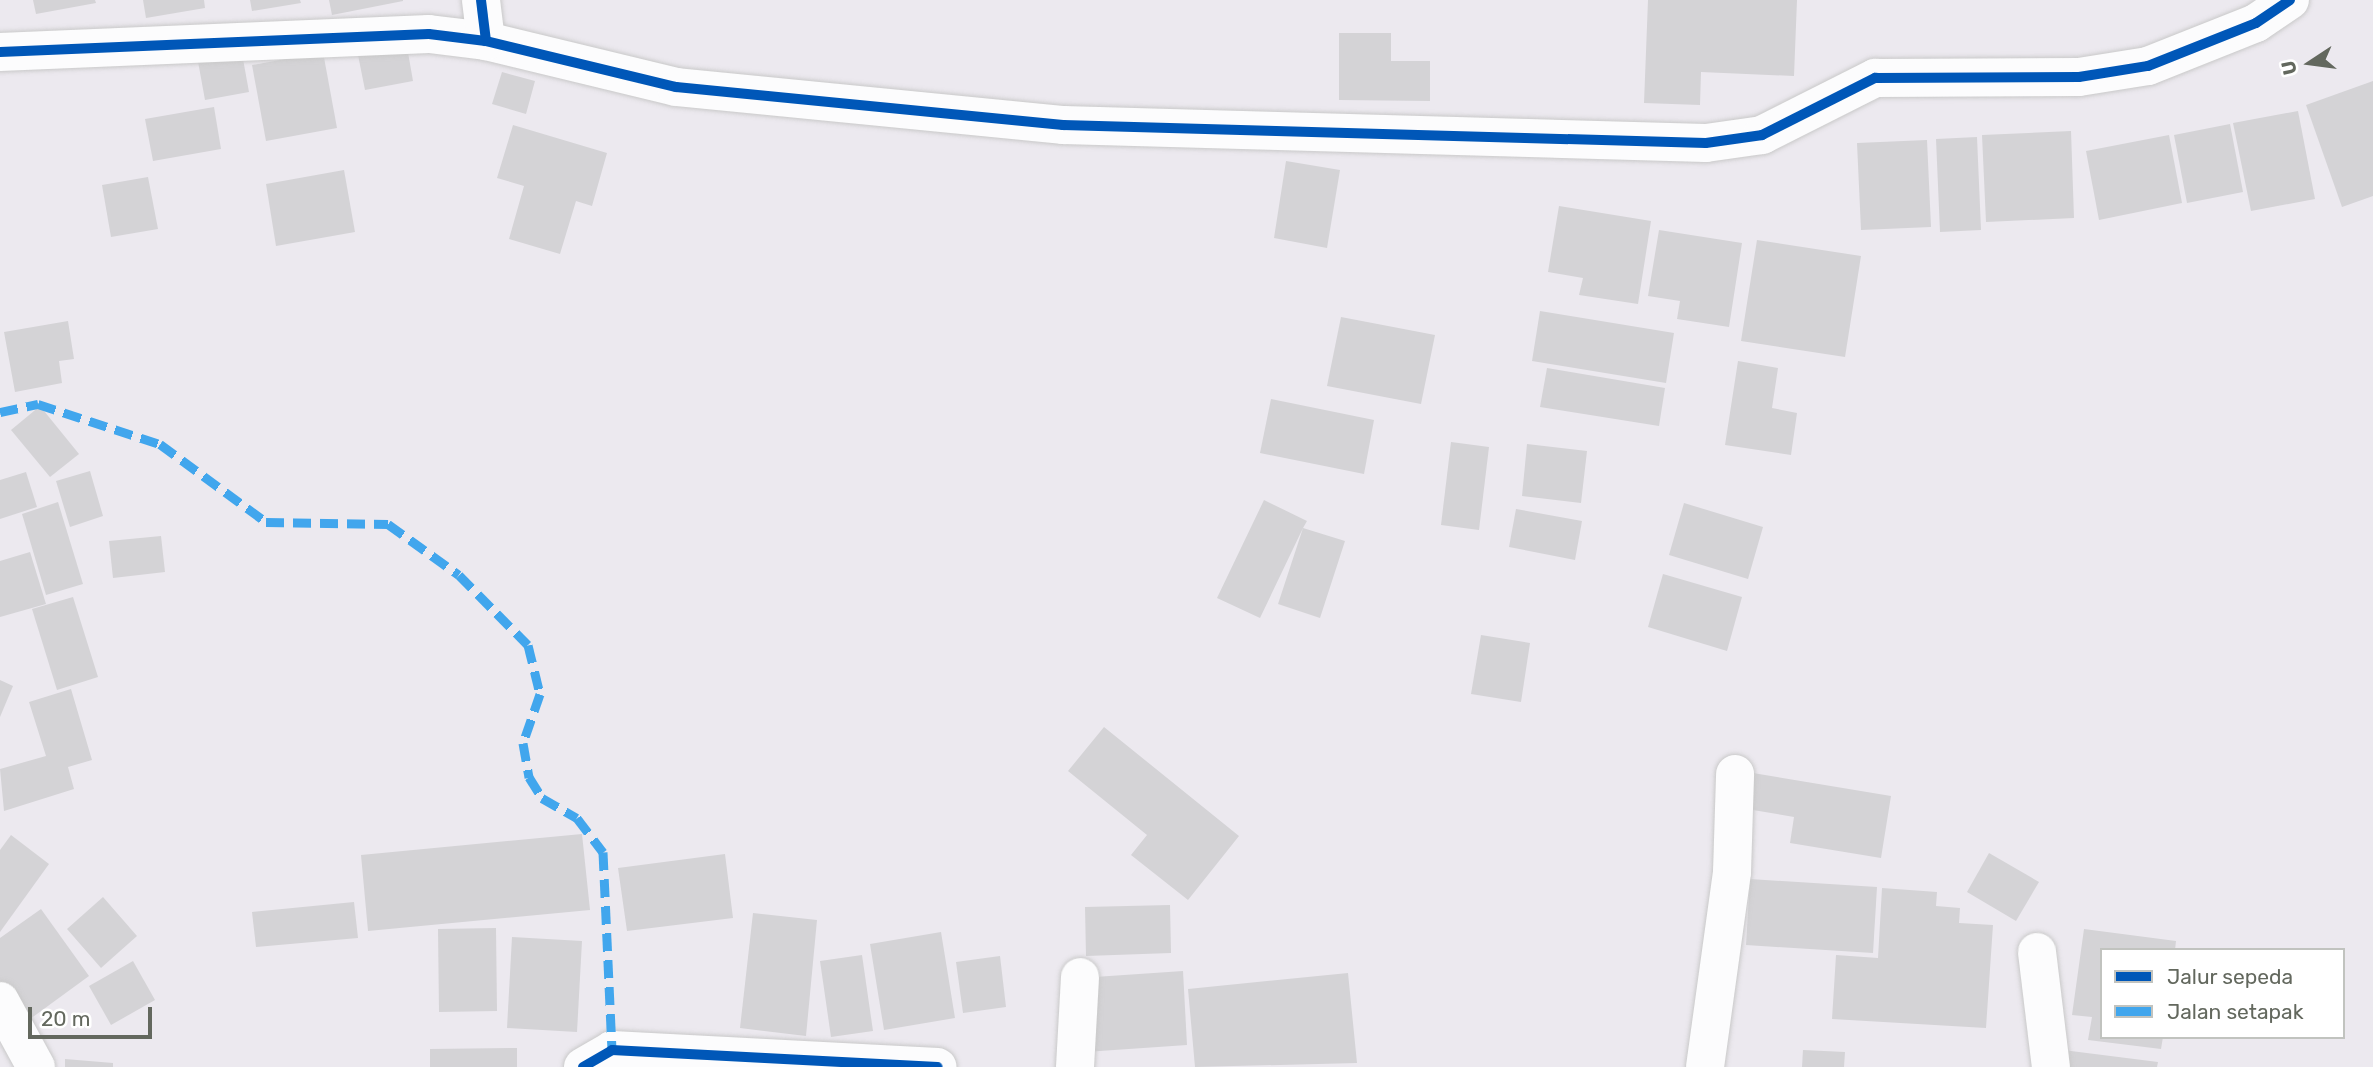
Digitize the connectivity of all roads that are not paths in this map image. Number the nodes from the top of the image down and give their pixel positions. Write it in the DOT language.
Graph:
graph roads {
  1 [pos="481,0"];
  2 [pos="2290,0"];
  3 [pos="486,41"];
  4 [pos="0,52"];
  5 [pos="1735,774"];
  6 [pos="2036,952"];
  7 [pos="1080,977"];
  8 [pos="0,1001"];
  9 [pos="36,1067"];
  10 [pos="583,1067"];
  11 [pos="938,1067"];
  12 [pos="1074,1067"];
  13 [pos="1705,1067"];
  14 [pos="2051,1067"];
  1 -- 3 [label="street"];
  2 -- 3 [label="street"];
  3 -- 4 [label="street"];
  5 -- 13 [label="street"];
  6 -- 14 [label="street"];
  7 -- 12 [label="street"];
  8 -- 9 [label="street"];
  10 -- 11 [label="street"];
}
